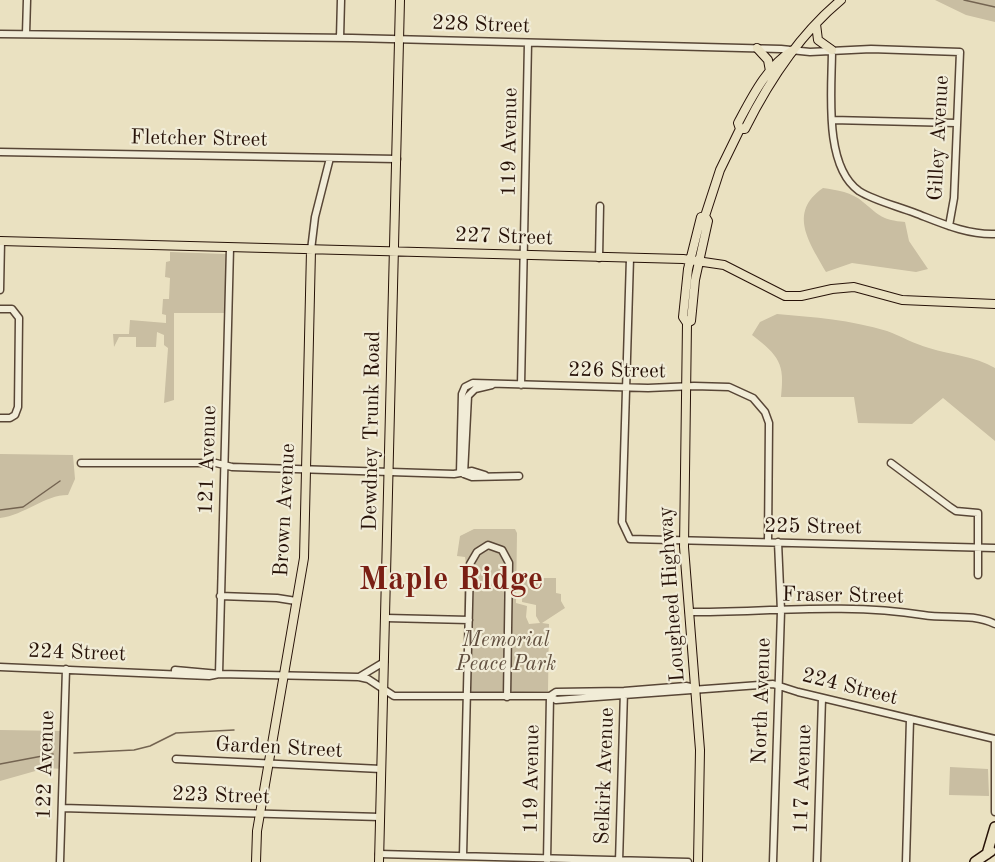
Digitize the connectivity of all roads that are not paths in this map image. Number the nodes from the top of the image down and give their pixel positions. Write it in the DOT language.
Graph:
graph roads {
  1 [pos="27,0"];
  2 [pos="341,0"];
  3 [pos="400,0"];
  4 [pos="841,0"];
  5 [pos="816,24"];
  6 [pos="0,34"];
  7 [pos="26,34"];
  8 [pos="340,38"];
  9 [pos="400,39"];
  10 [pos="528,43"];
  11 [pos="757,48"];
  12 [pos="793,50"];
  13 [pos="832,50"];
  14 [pos="960,52"];
  15 [pos="770,71"];
  16 [pos="832,120"];
  17 [pos="956,123"];
  18 [pos="740,129"];
  19 [pos="0,152"];
  20 [pos="330,158"];
  21 [pos="397,159"];
  22 [pos="600,206"];
  23 [pos="949,226"];
  24 [pos="995,234"];
  25 [pos="1,241"];
  26 [pos="230,248"];
  27 [pos="311,250"];
  28 [pos="395,252"];
  29 [pos="524,256"];
  30 [pos="599,258"];
  31 [pos="630,258"];
  32 [pos="694,261"];
  33 [pos="0,290"];
  34 [pos="995,304"];
  35 [pos="0,309"];
  36 [pos="492,385"];
  37 [pos="521,385"];
  38 [pos="685,387"];
  39 [pos="626,388"];
  40 [pos="0,418"];
  41 [pos="81,463"];
  42 [pos="891,463"];
  43 [pos="224,466"];
  44 [pos="306,469"];
  45 [pos="390,472"];
  46 [pos="462,473"];
  47 [pos="519,476"];
  48 [pos="684,541"];
  49 [pos="768,542"];
  50 [pos="778,542"];
  51 [pos="978,547"];
  52 [pos="995,548"];
  53 [pos="978,575"];
  54 [pos="220,596"];
  55 [pos="296,601"];
  56 [pos="781,611"];
  57 [pos="689,612"];
  58 [pos="386,618"];
  59 [pos="469,620"];
  60 [pos="995,624"];
  61 [pos="384,662"];
  62 [pos="0,667"];
  63 [pos="69,669"];
  64 [pos="219,674"];
  65 [pos="282,675"];
  66 [pos="359,677"];
  67 [pos="779,685"];
  68 [pos="383,689"];
  69 [pos="696,689"];
  70 [pos="624,694"];
  71 [pos="550,696"];
  72 [pos="507,697"];
  73 [pos="468,698"];
  74 [pos="822,698"];
  75 [pos="910,719"];
  76 [pos="995,739"];
  77 [pos="176,759"];
  78 [pos="268,763"];
  79 [pos="381,769"];
  80 [pos="62,808"];
  81 [pos="995,812"];
  82 [pos="260,814"];
  83 [pos="380,817"];
  84 [pos="995,827"];
  85 [pos="992,852"];
  86 [pos="464,856"];
  87 [pos="379,858"];
  88 [pos="547,860"];
  89 [pos="619,861"];
  90 [pos="60,862"];
  91 [pos="256,862"];
  92 [pos="688,862"];
  93 [pos="698,862"];
  94 [pos="773,862"];
  95 [pos="817,862"];
  96 [pos="906,862"];
  97 [pos="975,862"];
  1 -- 7 [label="street"];
  2 -- 8 [label="street"];
  3 -- 9 [label="main road, Dewdney Trunk Road"];
  4 -- 5 [label="main road, Lougheed Highway"];
  5 -- 12 [label="main road, Lougheed Highway"];
  5 -- 13 [label="main road"];
  6 -- 7 [label="street, 228 Street"];
  7 -- 8 [label="street, 228 Street"];
  8 -- 9 [label="street, 228 Street"];
  9 -- 10 [label="street, 228 Street"];
  9 -- 21 [label="main road, Dewdney Trunk Road"];
  10 -- 11 [label="street, 228 Street"];
  10 -- 29 [label="street, 119 Avenue"];
  11 -- 12 [label="street, 228 Street"];
  11 -- 15 [label="main road"];
  12 -- 13 [label="street, 228 Street"];
  12 -- 15 [label="main road, Lougheed Highway"];
  12 -- 18 [label="main road, Lougheed Highway"];
  13 -- 14 [label="street, 228 Street"];
  13 -- 16 [label="street"];
  14 -- 17 [label="street, Gilley Avenue"];
  15 -- 18 [label="main road, Lougheed Highway"];
  16 -- 17 [label="street"];
  16 -- 23 [label="street"];
  17 -- 23 [label="street, Gilley Avenue"];
  18 -- 32 [label="main road, Lougheed Highway"];
  19 -- 20 [label="street, Fletcher Street"];
  20 -- 21 [label="street, Fletcher Street"];
  20 -- 27 [label="street, Brown Avenue"];
  21 -- 28 [label="main road, Dewdney Trunk Road"];
  22 -- 30 [label="street"];
  23 -- 24 [label="street"];
  25 -- 26 [label="main road, 227 Street"];
  25 -- 33 [label="street"];
  26 -- 27 [label="main road, 227 Street"];
  26 -- 43 [label="street, 121 Avenue"];
  27 -- 28 [label="main road, 227 Street"];
  27 -- 44 [label="main road, Brown Avenue"];
  28 -- 29 [label="main road, 227 Street"];
  28 -- 45 [label="main road, Dewdney Trunk Road"];
  29 -- 30 [label="main road, 227 Street"];
  29 -- 37 [label="street, 119 Avenue"];
  30 -- 31 [label="main road, 227 Street"];
  31 -- 32 [label="main road, 227 Street"];
  31 -- 39 [label="street"];
  32 -- 34 [label="main road, 227 Street"];
  32 -- 38 [label="main road, Lougheed Highway"];
  35 -- 40 [label="street"];
  36 -- 37 [label="street, 226 Street"];
  36 -- 46 [label="street"];
  36 -- 46 [label="street, 226 Street"];
  37 -- 39 [label="street, 226 Street"];
  38 -- 39 [label="street, 226 Street"];
  38 -- 48 [label="main road, Lougheed Highway"];
  38 -- 49 [label="street, 226 Street"];
  39 -- 48 [label="street, 225 Street"];
  41 -- 43 [label="street"];
  42 -- 51 [label="street"];
  43 -- 44 [label="street"];
  43 -- 54 [label="street, 121 Avenue"];
  44 -- 45 [label="street"];
  44 -- 55 [label="main road, Brown Avenue"];
  45 -- 46 [label="street"];
  45 -- 58 [label="main road, Dewdney Trunk Road"];
  46 -- 47 [label="street"];
  48 -- 49 [label="street, 225 Street"];
  48 -- 57 [label="main road, Lougheed Highway"];
  49 -- 50 [label="street, 225 Street"];
  50 -- 51 [label="street, 225 Street"];
  50 -- 56 [label="street, North Avenue"];
  51 -- 52 [label="street, 225 Street"];
  51 -- 53 [label="street"];
  54 -- 55 [label="street"];
  54 -- 64 [label="street, 121 Avenue"];
  55 -- 65 [label="main road, Brown Avenue"];
  56 -- 57 [label="street, Fraser Street"];
  56 -- 60 [label="street, Fraser Street"];
  56 -- 67 [label="street, North Avenue"];
  57 -- 69 [label="main road, Lougheed Highway"];
  58 -- 59 [label="street"];
  58 -- 61 [label="main road, Dewdney Trunk Road"];
  59 -- 72 [label="street"];
  59 -- 73 [label="street"];
  61 -- 66 [label="street"];
  61 -- 68 [label="main road, Dewdney Trunk Road"];
  62 -- 63 [label="street, 224 Street"];
  63 -- 64 [label="street, 224 Street"];
  63 -- 80 [label="street, 122 Avenue"];
  64 -- 65 [label="street, 224 Street"];
  65 -- 66 [label="street, 224 Street"];
  65 -- 78 [label="main road, Brown Avenue"];
  66 -- 68 [label="street, 224 Street"];
  67 -- 69 [label="street, 224 Street"];
  67 -- 74 [label="street, 224 Street"];
  67 -- 94 [label="street, North Avenue"];
  68 -- 73 [label="street, 224 Street"];
  68 -- 79 [label="main road, Dewdney Trunk Road"];
  69 -- 70 [label="street, 224 Street"];
  69 -- 93 [label="main road, Lougheed Highway"];
  70 -- 71 [label="street, 224 Street"];
  70 -- 89 [label="street, Selkirk Avenue"];
  71 -- 72 [label="street, 224 Street"];
  71 -- 88 [label="street, 119 Avenue"];
  72 -- 73 [label="street, 224 Street"];
  73 -- 86 [label="street"];
  74 -- 75 [label="street, 224 Street"];
  74 -- 95 [label="street, 117 Avenue"];
  75 -- 76 [label="street, 224 Street"];
  75 -- 96 [label="street"];
  76 -- 81 [label="street"];
  77 -- 78 [label="street, Garden Street"];
  78 -- 79 [label="street, Garden Street"];
  78 -- 82 [label="main road, Brown Avenue"];
  79 -- 83 [label="main road, Dewdney Trunk Road"];
  80 -- 82 [label="street, 223 Street"];
  80 -- 90 [label="street, 122 Avenue"];
  82 -- 83 [label="street, 223 Street"];
  82 -- 91 [label="main road, Brown Avenue"];
  83 -- 87 [label="main road, Dewdney Trunk Road"];
  84 -- 85 [label="highway"];
  85 -- 97 [label="highway"];
  86 -- 87 [label="street"];
  86 -- 88 [label="street"];
  88 -- 89 [label="street"];
  89 -- 92 [label="street"];
}
